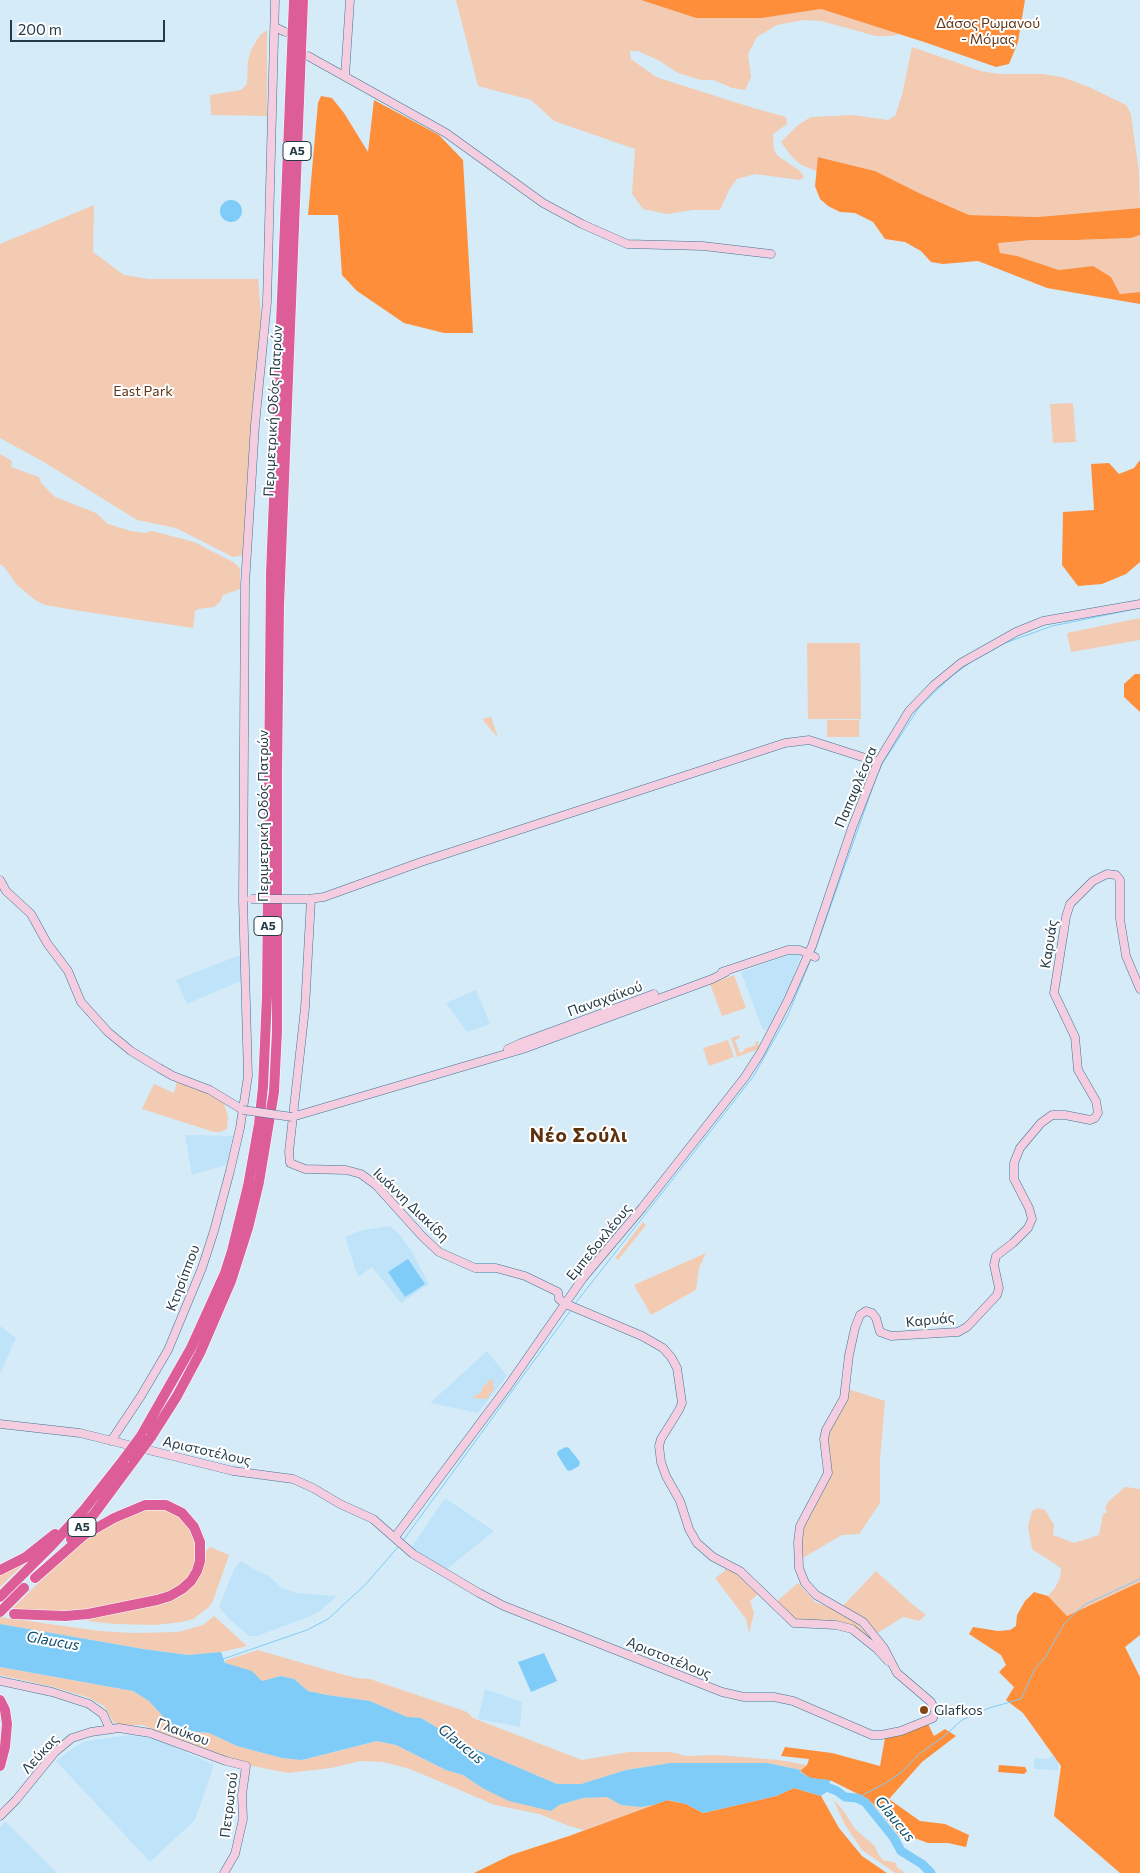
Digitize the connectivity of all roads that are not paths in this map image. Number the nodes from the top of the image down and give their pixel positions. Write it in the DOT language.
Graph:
graph roads {
  1 [pos="275,0"];
  2 [pos="290,0"];
  3 [pos="294,0"];
  4 [pos="303,0"];
  5 [pos="350,0"];
  6 [pos="275,27"];
  7 [pos="285,32"];
  8 [pos="308,56"];
  9 [pos="345,76"];
  10 [pos="287,131"];
  11 [pos="771,254"];
  12 [pos="1140,604"];
  13 [pos="878,762"];
  14 [pos="0,880"];
  15 [pos="308,899"];
  16 [pos="247,900"];
  17 [pos="811,955"];
  18 [pos="1140,989"];
  19 [pos="243,1110"];
  20 [pos="292,1117"];
  21 [pos="558,1292"];
  22 [pos="572,1295"];
  23 [pos="566,1304"];
  24 [pos="0,1424"];
  25 [pos="146,1437"];
  26 [pos="111,1441"];
  27 [pos="129,1459"];
  28 [pos="113,1474"];
  29 [pos="396,1538"];
  30 [pos="0,1570"];
  31 [pos="35,1578"];
  32 [pos="0,1597"];
  33 [pos="0,1612"];
  34 [pos="14,1614"];
  35 [pos="891,1664"];
  36 [pos="0,1681"];
  37 [pos="0,1700"];
  38 [pos="935,1716"];
  39 [pos="110,1729"];
  40 [pos="0,1766"];
  41 [pos="246,1766"];
  42 [pos="0,1816"];
  43 [pos="224,1873"];
  1 -- 6 [label="street, Κτησίππου"];
  2 -- 10 [label="highway"];
  3 -- 10 [label="highway, Περιμετρική Οδός Πατρών / Α5"];
  4 -- 25 [label="highway, Περιμετρική Οδός Πατρών / Α5"];
  5 -- 9 [label="street"];
  6 -- 7 [label="street"];
  6 -- 16 [label="street, Κτησίππου"];
  8 -- 9 [label="street"];
  9 -- 11 [label="street"];
  10 -- 25 [label="highway, Περιμετρική Οδός Πατρών / Α5"];
  12 -- 13 [label="street, Παπαφλέσσα"];
  13 -- 15 [label="street"];
  13 -- 17 [label="street, Παπαφλέσσα"];
  14 -- 19 [label="street"];
  15 -- 16 [label="street, bridge"];
  15 -- 20 [label="street, Ιωάννη Διακίδη"];
  16 -- 19 [label="street, Κτησίππου"];
  17 -- 20 [label="street, Παναχαϊκού"];
  17 -- 22 [label="street, Εμπεδοκλέους"];
  18 -- 35 [label="street, Καρυάς"];
  19 -- 20 [label="street, bridge"];
  19 -- 26 [label="street, Κτησίππου"];
  20 -- 21 [label="street, Ιωάννη Διακίδη"];
  21 -- 22 [label="street"];
  21 -- 23 [label="street"];
  22 -- 23 [label="street, Εμπεδοκλέους"];
  23 -- 29 [label="street, Εμπεδοκλέους"];
  23 -- 35 [label="street"];
  24 -- 26 [label="street, Αριστοτέλους"];
  25 -- 27 [label="highway, Περιμετρική Οδός Πατρών / Α5, bridge"];
  26 -- 29 [label="street, Αριστοτέλους"];
  27 -- 28 [label="highway, Περιμετρική Οδός Πατρών / Α5"];
  27 -- 31 [label="highway, Περιμετρική Οδός Πατρών / Α5"];
  28 -- 30 [label="highway"];
  28 -- 32 [label="highway, Περιμετρική Οδός Πατρών / Α5"];
  29 -- 38 [label="street, Αριστοτέλους"];
  31 -- 33 [label="highway, Περιμετρική Οδός Πατρών / Α5, bridge"];
  31 -- 34 [label="highway"];
  35 -- 38 [label="street, Καρυάς"];
  36 -- 39 [label="street"];
  37 -- 40 [label="highway"];
  39 -- 41 [label="street, Γλαύκου"];
  39 -- 42 [label="street, Λεύκας"];
  41 -- 43 [label="street, Πετρωτού"];
}
